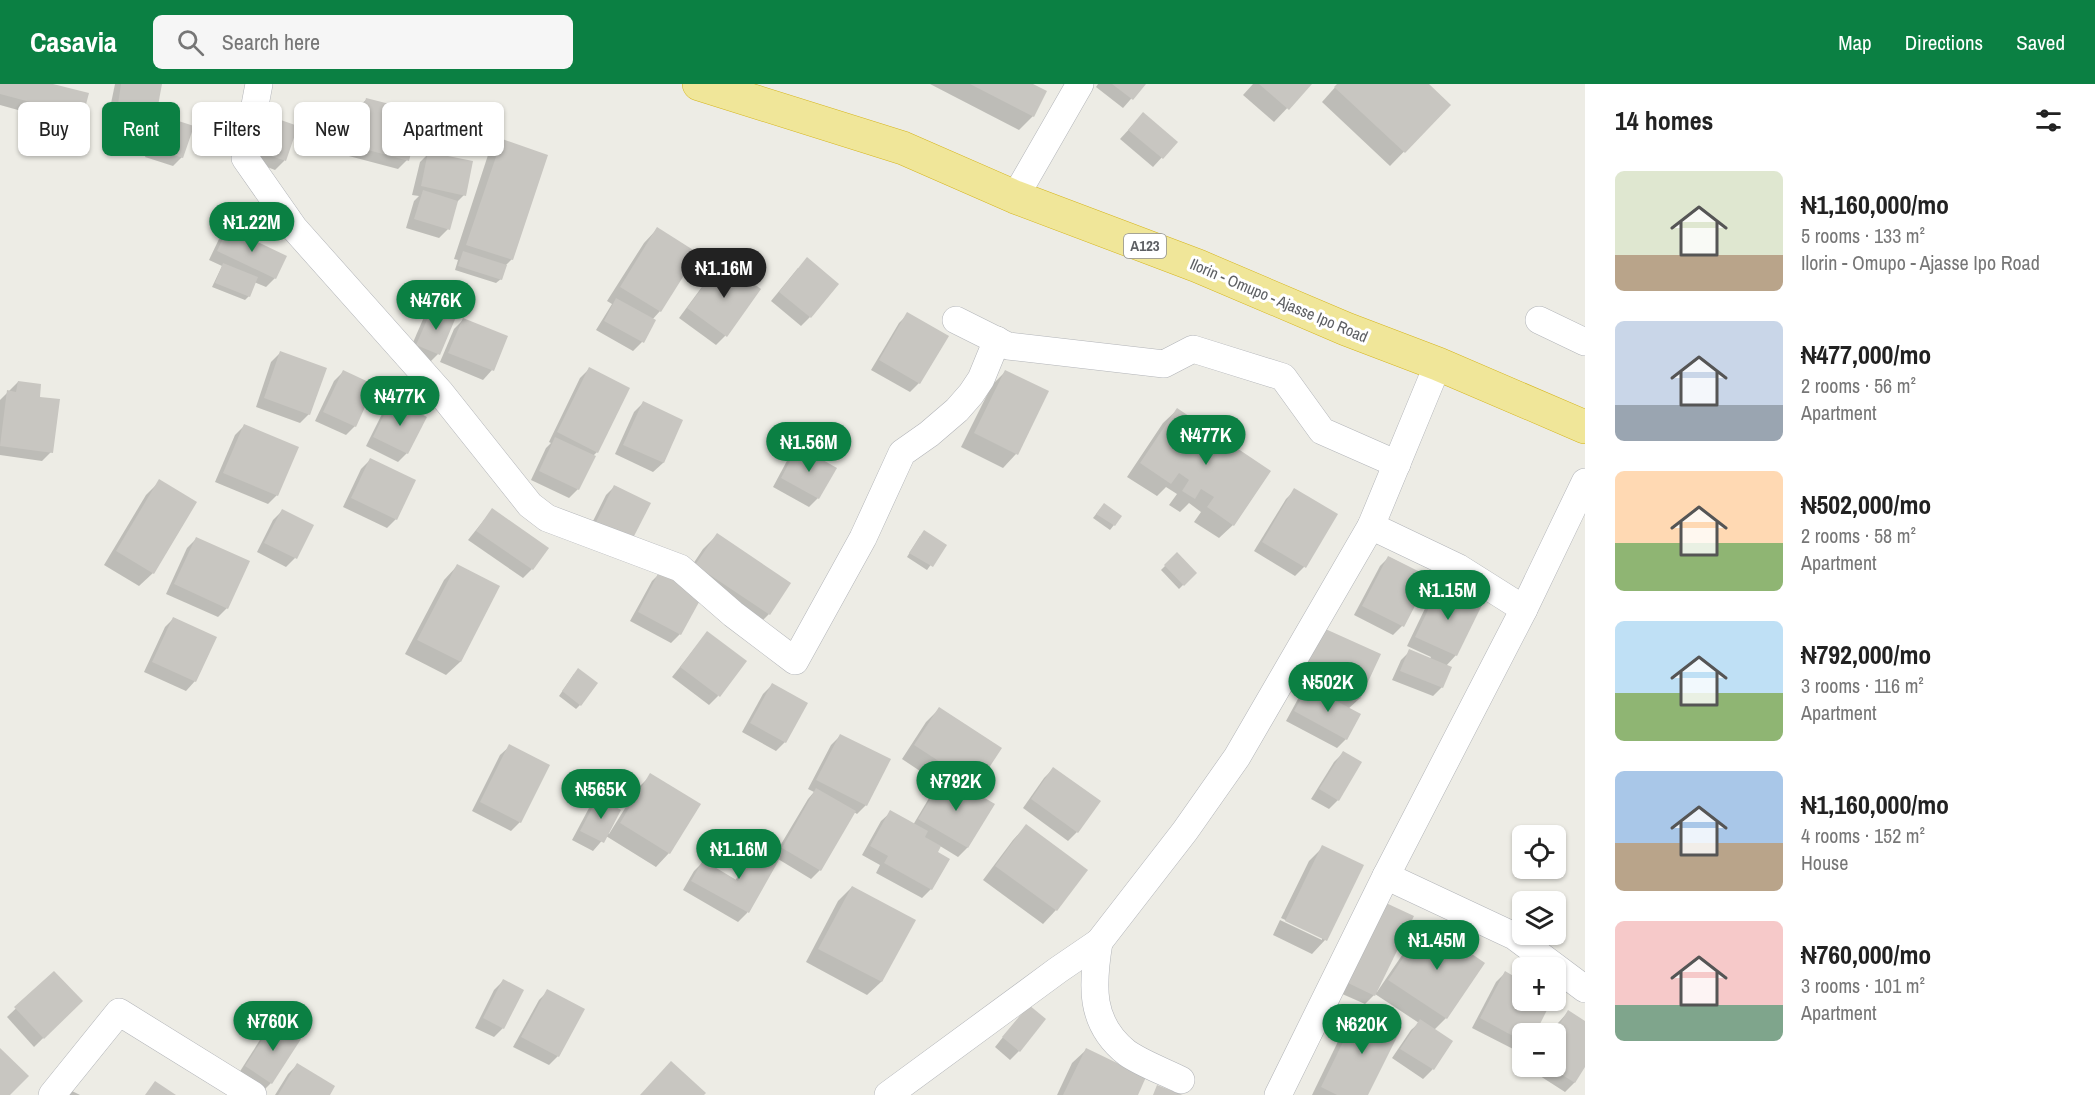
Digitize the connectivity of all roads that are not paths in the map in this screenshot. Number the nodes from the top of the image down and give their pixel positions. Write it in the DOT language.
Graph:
graph roads {
  1 [pos="259,84"];
  2 [pos="699,84"];
  3 [pos="1080,84"];
  4 [pos="1015,197"];
  5 [pos="956,320"];
  6 [pos="1539,320"];
  7 [pos="997,340"];
  8 [pos="1585,342"];
  9 [pos="1438,364"];
  10 [pos="1585,427"];
  11 [pos="1397,464"];
  12 [pos="1585,482"];
  13 [pos="1371,526"];
  14 [pos="1524,609"];
  15 [pos="1386,876"];
  16 [pos="1099,942"];
  17 [pos="1585,989"];
  18 [pos="1181,1080"];
  19 [pos="52,1095"];
  20 [pos="253,1095"];
  21 [pos="888,1095"];
  22 [pos="1278,1095"];
  1 -- 7 [label="street"];
  2 -- 4 [label="highway, Ilorin - Omupo - Ajasse Ipo Road / A123"];
  3 -- 4 [label="street"];
  4 -- 9 [label="highway, Ilorin - Omupo - Ajasse Ipo Road / A123"];
  5 -- 7 [label="street"];
  6 -- 8 [label="street"];
  7 -- 11 [label="street"];
  9 -- 10 [label="highway, Ilorin - Omupo - Ajasse Ipo Road / A123"];
  9 -- 11 [label="street"];
  11 -- 13 [label="street"];
  12 -- 14 [label="street"];
  13 -- 14 [label="street"];
  13 -- 16 [label="street"];
  14 -- 15 [label="street"];
  15 -- 17 [label="street"];
  15 -- 22 [label="street"];
  16 -- 18 [label="street"];
  16 -- 21 [label="street"];
  19 -- 20 [label="street"];
}
